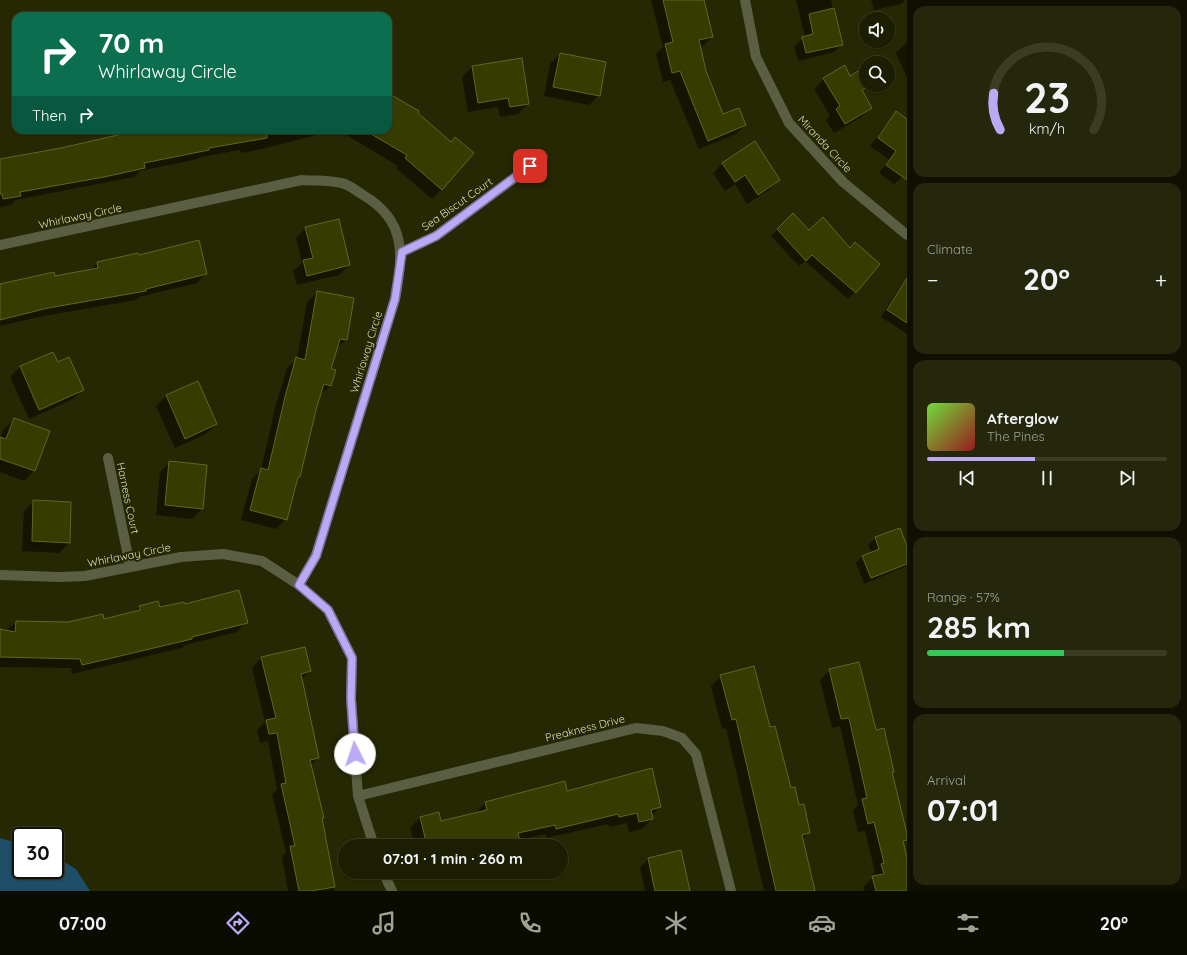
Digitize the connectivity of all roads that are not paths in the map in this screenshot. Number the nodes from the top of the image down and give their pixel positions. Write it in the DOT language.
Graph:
graph roads {
  1 [pos="745,0"];
  2 [pos="543,156"];
  3 [pos="907,236"];
  4 [pos="0,245"];
  5 [pos="402,252"];
  6 [pos="108,458"];
  7 [pos="130,566"];
  8 [pos="0,575"];
  9 [pos="299,585"];
  10 [pos="358,796"];
  11 [pos="372,839"];
  12 [pos="386,879"];
  13 [pos="392,891"];
  14 [pos="732,891"];
  1 -- 3 [label="street, Miranda Circle"];
  2 -- 5 [label="street, Sea Biscut Court"];
  4 -- 5 [label="street, Whirlaway Circle"];
  5 -- 9 [label="street, Whirlaway Circle"];
  6 -- 7 [label="street, Harness Court"];
  7 -- 8 [label="street, Whirlaway Circle"];
  7 -- 9 [label="street, Whirlaway Circle"];
  9 -- 10 [label="street"];
  10 -- 11 [label="street"];
  10 -- 14 [label="street, Preakness Drive"];
  12 -- 13 [label="street"];
}
